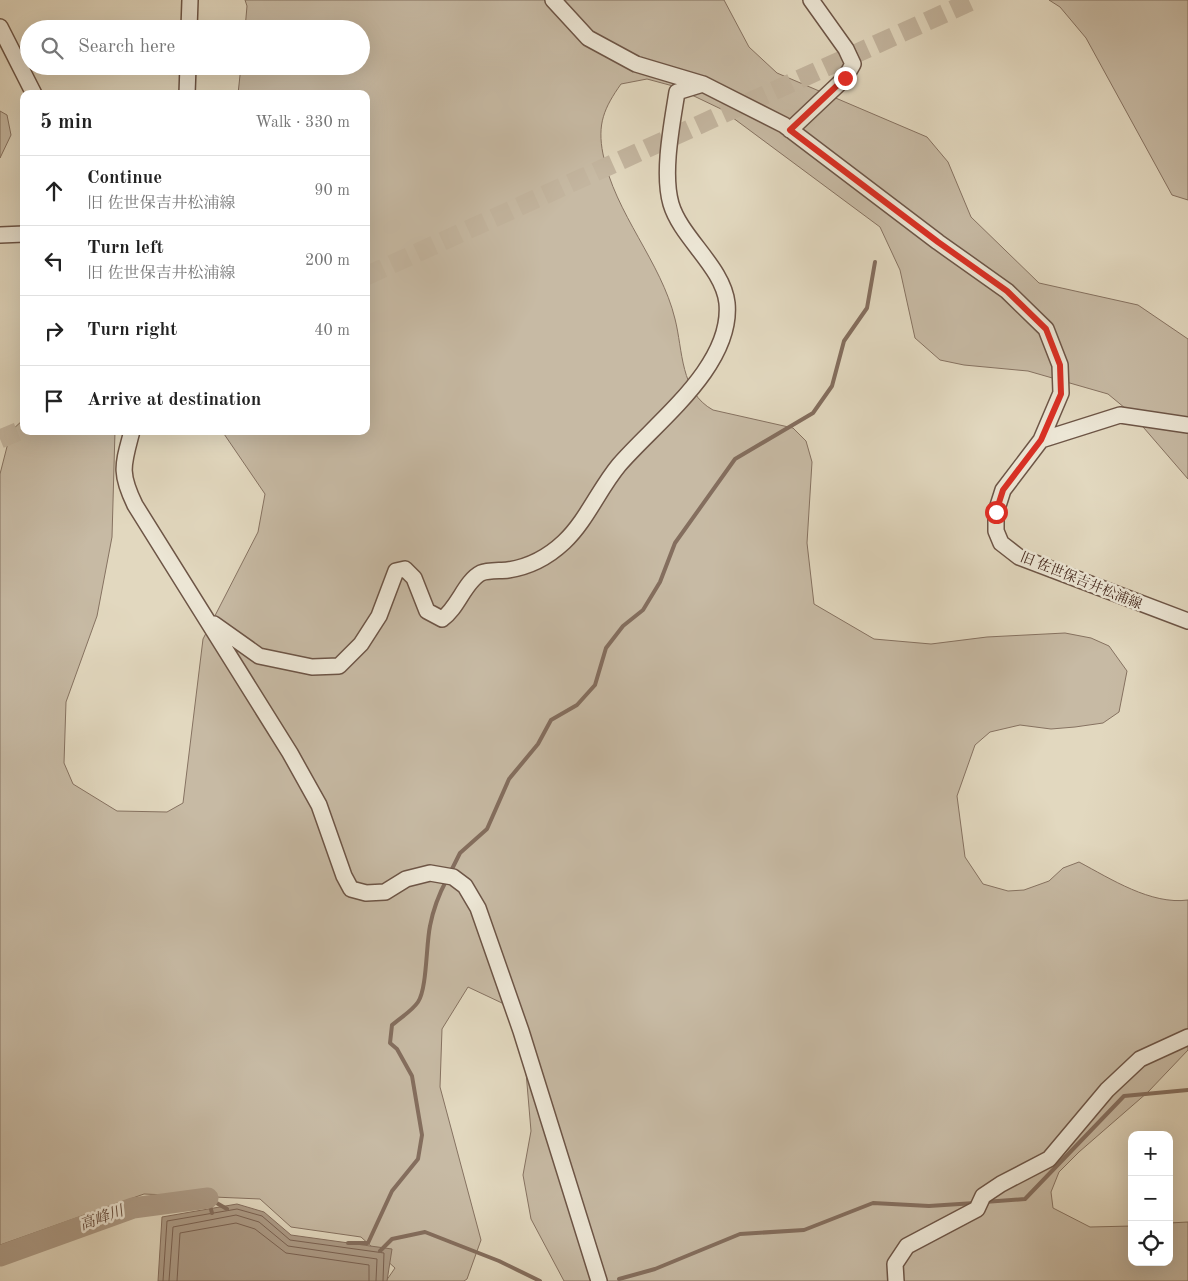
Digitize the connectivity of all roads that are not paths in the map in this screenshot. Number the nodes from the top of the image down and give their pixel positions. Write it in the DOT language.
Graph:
graph roads {
  1 [pos="190,0"];
  2 [pos="553,0"];
  3 [pos="810,0"];
  4 [pos="189,20"];
  5 [pos="0,27"];
  6 [pos="20,66"];
  7 [pos="24,75"];
  8 [pos="188,75"];
  9 [pos="703,84"];
  10 [pos="32,90"];
  11 [pos="187,90"];
  12 [pos="790,130"];
  13 [pos="20,234"];
  14 [pos="0,235"];
  15 [pos="1188,426"];
  16 [pos="131,435"];
  17 [pos="1041,440"];
  18 [pos="207,618"];
  19 [pos="1188,621"];
  20 [pos="1188,1037"];
  21 [pos="599,1281"];
  22 [pos="896,1281"];
  1 -- 4 [label="street"];
  2 -- 9 [label="street, 旧 佐世保吉井松浦線"];
  3 -- 12 [label="street"];
  5 -- 6 [label="street"];
  7 -- 10 [label="street"];
  8 -- 11 [label="street"];
  9 -- 12 [label="street, 旧 佐世保吉井松浦線"];
  9 -- 18 [label="street"];
  12 -- 17 [label="street, 旧 佐世保吉井松浦線"];
  13 -- 14 [label="street"];
  15 -- 17 [label="street"];
  16 -- 18 [label="street"];
  17 -- 19 [label="street, 旧 佐世保吉井松浦線"];
  18 -- 21 [label="street"];
  20 -- 22 [label="street"];
}
